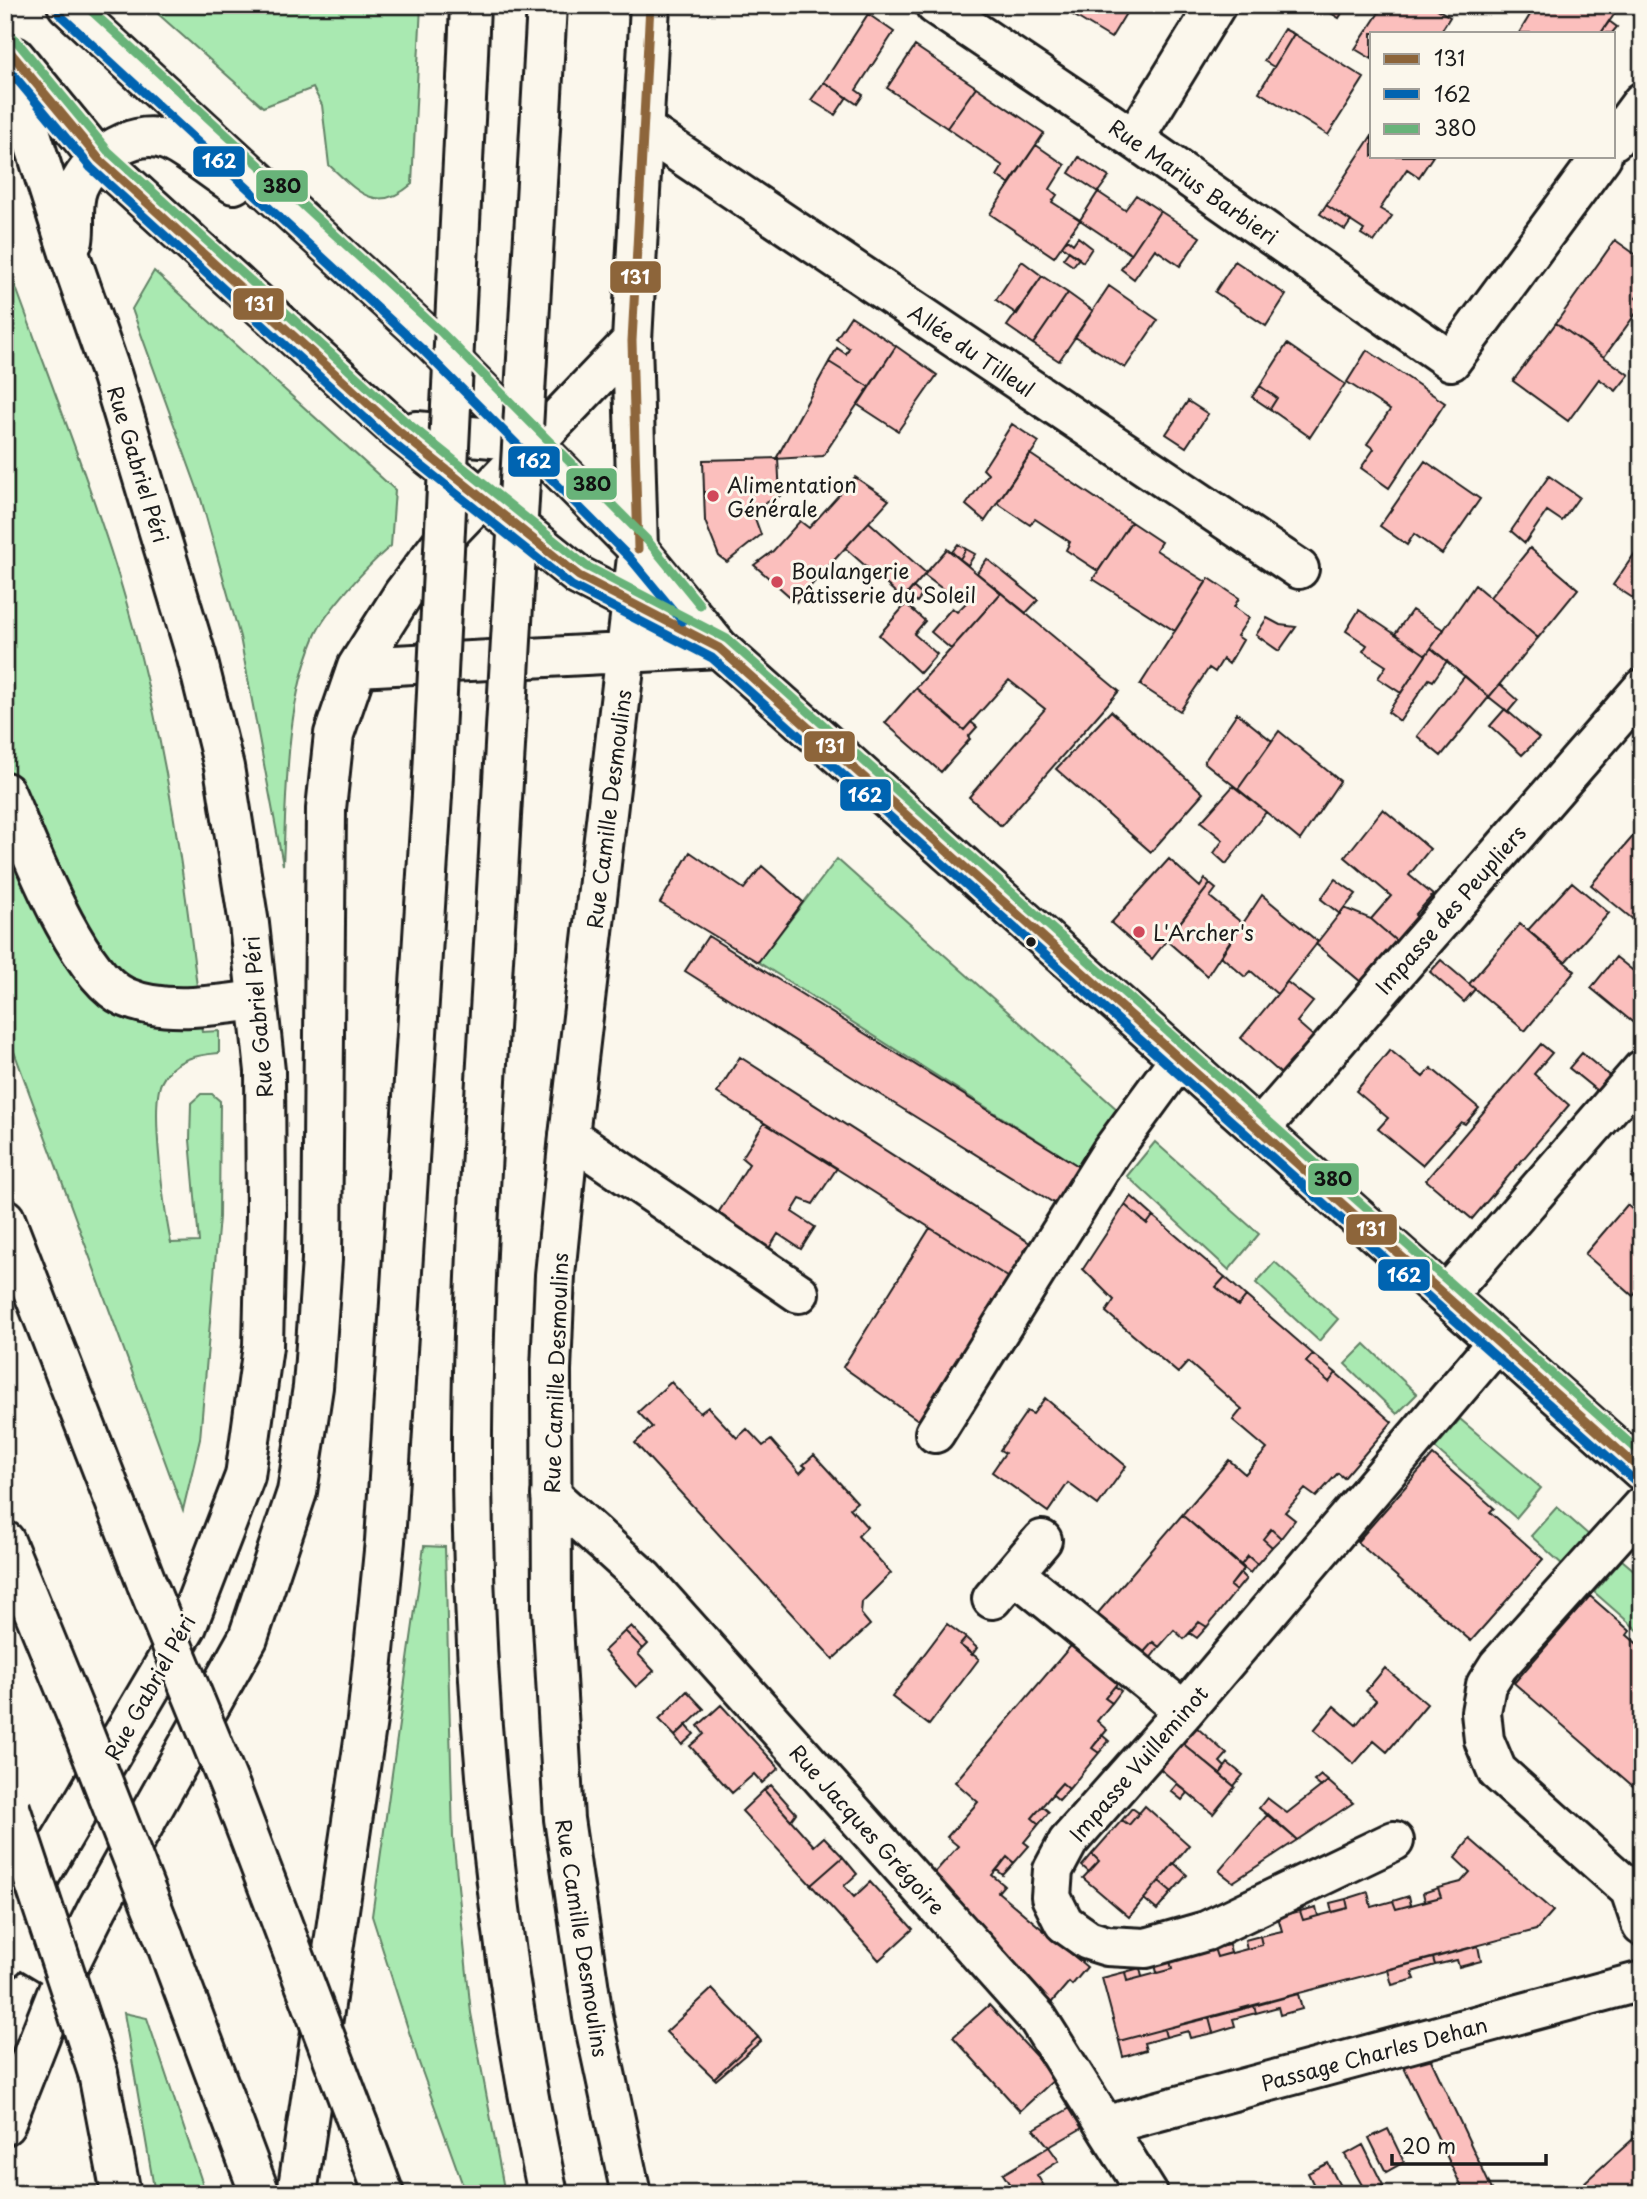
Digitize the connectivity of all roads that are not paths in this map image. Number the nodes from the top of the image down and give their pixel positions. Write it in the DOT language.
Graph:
graph roads {
  1 [pos="67,5"];
  2 [pos="470,5"];
  3 [pos="547,5"];
  4 [pos="650,5"];
  5 [pos="935,5"];
  6 [pos="1216,5"];
  7 [pos="5,46"];
  8 [pos="5,52"];
  9 [pos="1642,102"];
  10 [pos="645,130"];
  11 [pos="1616,137"];
  12 [pos="1134,139"];
  13 [pos="1601,158"];
  14 [pos="99,159"];
  15 [pos="290,210"];
  16 [pos="69,253"];
  17 [pos="632,341"];
  18 [pos="397,430"];
  19 [pos="535,442"];
  20 [pos="481,498"];
  21 [pos="638,550"];
  22 [pos="1299,569"];
  23 [pos="633,603"];
  24 [pos="719,648"];
  25 [pos="628,652"];
  26 [pos="357,667"];
  27 [pos="1642,689"];
  28 [pos="5,792"];
  29 [pos="257,1000"];
  30 [pos="1179,1059"];
  31 [pos="1642,1070"];
  32 [pos="1259,1130"];
  33 [pos="569,1136"];
  34 [pos="5,1219"];
  35 [pos="799,1293"];
  36 [pos="1446,1296"];
  37 [pos="1497,1342"];
  38 [pos="936,1433"];
  39 [pos="1642,1471"];
  40 [pos="551,1495"];
  41 [pos="1642,1506"];
  42 [pos="1042,1540"];
  43 [pos="5,1541"];
  44 [pos="1184,1711"];
  45 [pos="8,1801"];
  46 [pos="1394,1841"];
  47 [pos="1642,1926"];
  48 [pos="7,1945"];
  49 [pos="65,1973"];
  50 [pos="1642,1981"];
  51 [pos="5,2125"];
  52 [pos="1107,2125"];
  53 [pos="121,2194"];
  54 [pos="260,2194"];
  55 [pos="297,2194"];
  56 [pos="384,2194"];
  57 [pos="548,2194"];
  58 [pos="631,2194"];
  59 [pos="1148,2194"];
  1 -- 15 [label="main road"];
  2 -- 55 [label="main road, bridge"];
  3 -- 57 [label="main road, bridge"];
  4 -- 10 [label="main road"];
  5 -- 12 [label="main road, Rue Marius Barbieri"];
  6 -- 12 [label="main road"];
  7 -- 14 [label="main road"];
  8 -- 16 [label="main road, Rue Gabriel Péri"];
  9 -- 11 [label="main road"];
  10 -- 17 [label="main road"];
  10 -- 22 [label="main road, Allée du Tilleul"];
  12 -- 13 [label="main road, Rue Marius Barbieri"];
  14 -- 15 [label="main road"];
  14 -- 16 [label="main road"];
  14 -- 18 [label="main road"];
  15 -- 19 [label="main road"];
  16 -- 29 [label="main road, Rue Gabriel Péri"];
  17 -- 19 [label="main road"];
  17 -- 21 [label="main road"];
  18 -- 19 [label="main road"];
  18 -- 20 [label="main road"];
  19 -- 20 [label="main road"];
  19 -- 21 [label="main road"];
  20 -- 23 [label="main road"];
  20 -- 26 [label="main road"];
  21 -- 23 [label="main road, Rue Camille Desmoulins"];
  21 -- 24 [label="main road"];
  23 -- 24 [label="main road"];
  23 -- 25 [label="main road, Rue Camille Desmoulins"];
  24 -- 25 [label="main road"];
  24 -- 30 [label="main road"];
  25 -- 26 [label="main road"];
  25 -- 33 [label="main road, Rue Camille Desmoulins"];
  26 -- 49 [label="main road"];
  27 -- 32 [label="main road, Impasse des Peupliers"];
  28 -- 29 [label="main road"];
  29 -- 48 [label="main road, Rue Gabriel Péri"];
  30 -- 32 [label="main road"];
  30 -- 38 [label="main road"];
  31 -- 36 [label="main road"];
  32 -- 36 [label="main road"];
  33 -- 35 [label="main road"];
  33 -- 40 [label="main road, Rue Camille Desmoulins"];
  34 -- 56 [label="main road, bridge"];
  36 -- 37 [label="main road"];
  37 -- 39 [label="main road"];
  37 -- 44 [label="main road, Impasse Vuilleminot"];
  40 -- 52 [label="main road, Rue Jacques Grégoire"];
  40 -- 58 [label="main road, Rue Camille Desmoulins"];
  41 -- 47 [label="main road"];
  42 -- 44 [label="main road"];
  43 -- 54 [label="main road, bridge"];
  44 -- 46 [label="main road, Impasse Vuilleminot"];
  45 -- 53 [label="main road, bridge"];
  48 -- 49 [label="main road"];
  49 -- 51 [label="main road"];
  50 -- 52 [label="main road, Passage Charles Dehan"];
  52 -- 59 [label="main road, Rue Jacques Grégoire"];
}
